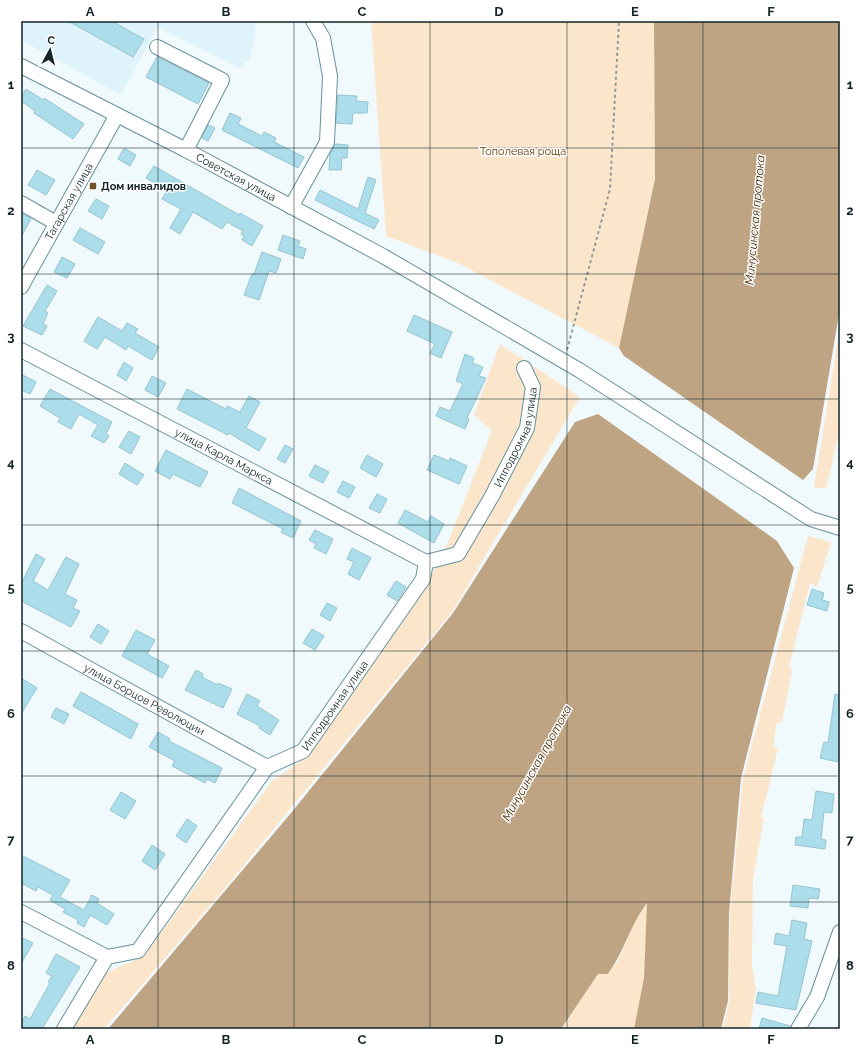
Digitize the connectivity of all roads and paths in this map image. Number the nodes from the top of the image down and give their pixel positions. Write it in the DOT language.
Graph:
graph roads {
  1 [pos="313,21"];
  2 [pos="619,21"];
  3 [pos="157,47"];
  4 [pos="21,66"];
  5 [pos="117,115"];
  6 [pos="186,150"];
  7 [pos="21,203"];
  8 [pos="291,207"];
  9 [pos="56,223"];
  10 [pos="21,287"];
  11 [pos="21,350"];
  12 [pos="564,362"];
  13 [pos="524,368"];
  14 [pos="840,528"];
  15 [pos="426,562"];
  16 [pos="21,631"];
  17 [pos="267,767"];
  18 [pos="21,912"];
  19 [pos="840,933"];
  20 [pos="107,957"];
  21 [pos="64,1029"];
  22 [pos="798,1029"];
  1 -- 8 [label="street"];
  2 -- 12 [label="path"];
  3 -- 6 [label="street"];
  4 -- 5 [label="street, Советская улица"];
  5 -- 6 [label="street, Советская улица"];
  5 -- 9 [label="street, Тагарская улица"];
  6 -- 8 [label="street, Советская улица"];
  7 -- 9 [label="street"];
  8 -- 12 [label="street, Советская улица"];
  9 -- 10 [label="street, Тагарская улица"];
  11 -- 15 [label="street, улица Карла Маркса"];
  12 -- 14 [label="street, Советская улица"];
  13 -- 15 [label="street, Ипподромная улица"];
  15 -- 17 [label="street, Ипподромная улица"];
  16 -- 17 [label="street, улица Борцов Революции"];
  17 -- 20 [label="street"];
  18 -- 20 [label="street"];
  19 -- 22 [label="street"];
  20 -- 21 [label="street"];
}
